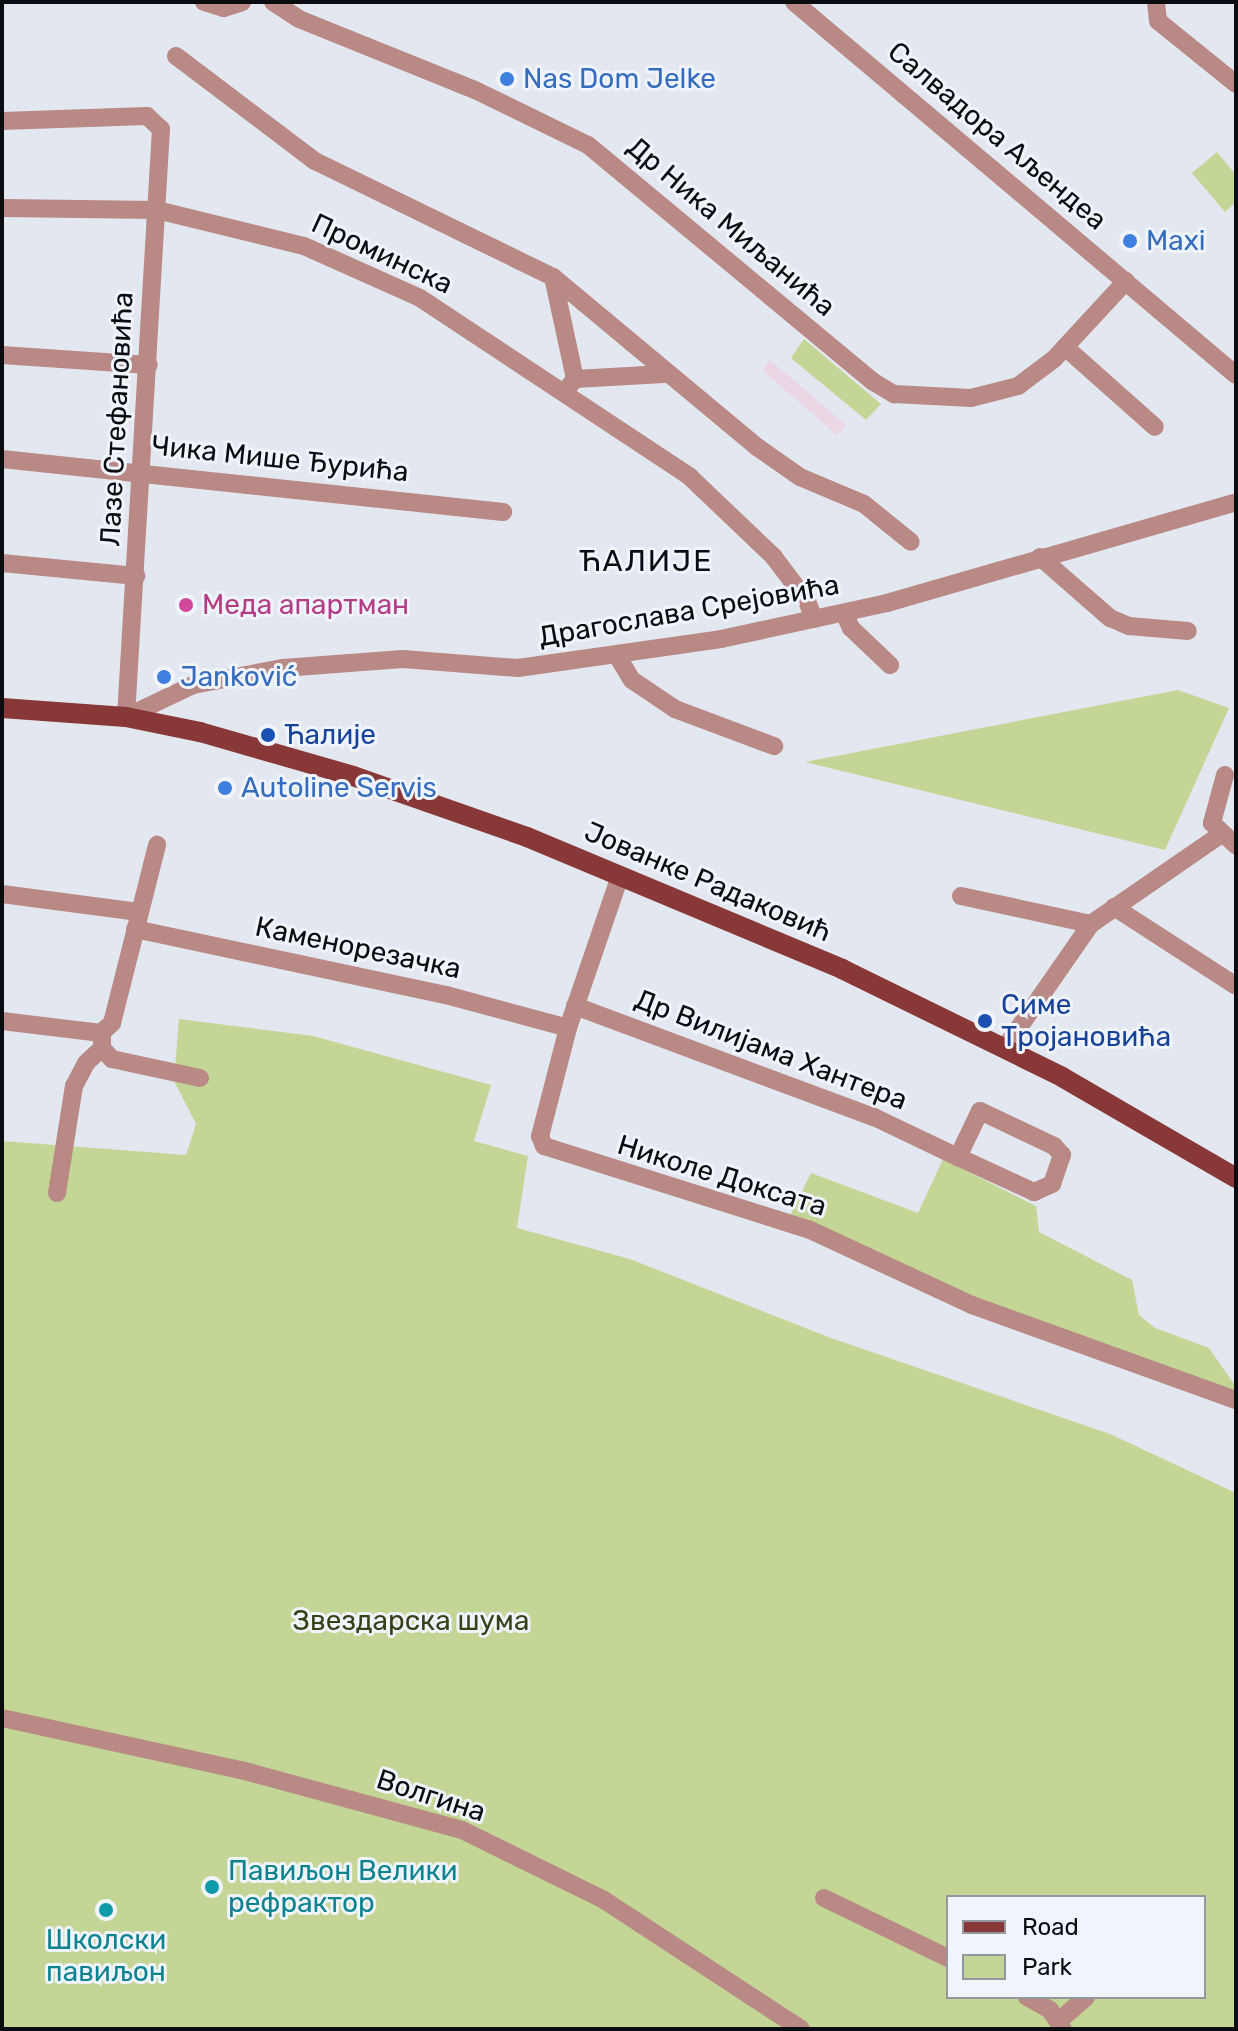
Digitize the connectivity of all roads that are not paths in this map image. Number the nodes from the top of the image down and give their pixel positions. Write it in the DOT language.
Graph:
graph roads {
  1 [pos="204,2"];
  2 [pos="242,2"];
  3 [pos="273,2"];
  4 [pos="794,2"];
  5 [pos="1156,2"];
  6 [pos="176,56"];
  7 [pos="1236,84"];
  8 [pos="2,121"];
  9 [pos="2,208"];
  10 [pos="157,210"];
  11 [pos="553,277"];
  12 [pos="1126,281"];
  13 [pos="1065,347"];
  14 [pos="2,355"];
  15 [pos="149,365"];
  16 [pos="664,374"];
  17 [pos="1236,375"];
  18 [pos="570,385"];
  19 [pos="1155,427"];
  20 [pos="2,459"];
  21 [pos="144,472"];
  22 [pos="1236,502"];
  23 [pos="503,512"];
  24 [pos="911,542"];
  25 [pos="1040,557"];
  26 [pos="2,563"];
  27 [pos="136,576"];
  28 [pos="844,613"];
  29 [pos="814,619"];
  30 [pos="1188,631"];
  31 [pos="618,657"];
  32 [pos="890,665"];
  33 [pos="2,708"];
  34 [pos="126,717"];
  35 [pos="774,746"];
  36 [pos="1225,775"];
  37 [pos="1228,840"];
  38 [pos="157,845"];
  39 [pos="620,876"];
  40 [pos="2,894"];
  41 [pos="961,896"];
  42 [pos="1114,907"];
  43 [pos="137,920"];
  44 [pos="1091,924"];
  45 [pos="1236,986"];
  46 [pos="575,1006"];
  47 [pos="2,1021"];
  48 [pos="568,1028"];
  49 [pos="102,1040"];
  50 [pos="1004,1049"];
  51 [pos="200,1078"];
  52 [pos="952,1154"];
  53 [pos="1236,1178"];
  54 [pos="57,1193"];
  55 [pos="1236,1400"];
  56 [pos="2,1718"];
  57 [pos="824,1898"];
  58 [pos="946,1957"];
  59 [pos="1030,1999"];
  60 [pos="1084,1999"];
  61 [pos="1062,2024"];
  62 [pos="801,2029"];
  1 -- 2 [label="street"];
  3 -- 13 [label="street, Др Ника Миљанића"];
  4 -- 12 [label="street, Салвадора Аљендеа"];
  5 -- 7 [label="street"];
  6 -- 11 [label="street, Проминска"];
  8 -- 10 [label="street, Лазе Стефановића"];
  9 -- 10 [label="street, Проминска"];
  10 -- 15 [label="street, Лазе Стефановића"];
  10 -- 18 [label="street, Проминска"];
  11 -- 16 [label="street, Проминска"];
  11 -- 18 [label="street"];
  12 -- 13 [label="street, Др Ника Миљанића"];
  12 -- 17 [label="street, Салвадора Аљендеа"];
  13 -- 19 [label="street"];
  14 -- 15 [label="street"];
  15 -- 21 [label="street, Лазе Стефановића"];
  16 -- 18 [label="street"];
  16 -- 24 [label="street, Проминска"];
  18 -- 29 [label="street, Проминска"];
  20 -- 21 [label="street, Чика Мише Ђурића"];
  21 -- 23 [label="street, Чика Мише Ђурића"];
  21 -- 27 [label="street, Лазе Стефановића"];
  22 -- 25 [label="street, Драгослава Срејовића"];
  25 -- 28 [label="street, Драгослава Срејовића"];
  25 -- 30 [label="street"];
  26 -- 27 [label="street"];
  27 -- 34 [label="street, Лазе Стефановића"];
  28 -- 29 [label="street, Драгослава Срејовића"];
  28 -- 32 [label="street"];
  29 -- 31 [label="street, Драгослава Срејовића"];
  31 -- 34 [label="street, Драгослава Срејовића"];
  31 -- 35 [label="street"];
  33 -- 34 [label="main road, Драгослава Срејовића"];
  34 -- 39 [label="main road, Јованке Радаковић"];
  36 -- 37 [label="street"];
  37 -- 42 [label="street"];
  38 -- 43 [label="street"];
  39 -- 46 [label="street, Николе Доксата"];
  39 -- 50 [label="main road, Јованке Радаковић"];
  40 -- 43 [label="street, Каменорезачка"];
  41 -- 44 [label="street"];
  42 -- 44 [label="street"];
  42 -- 45 [label="street"];
  43 -- 48 [label="street, Каменорезачка"];
  43 -- 49 [label="street"];
  44 -- 50 [label="street"];
  46 -- 48 [label="street, Николе Доксата"];
  46 -- 52 [label="street, Др Вилијама Хантера"];
  47 -- 49 [label="street"];
  48 -- 55 [label="street, Николе Доксата"];
  49 -- 51 [label="street"];
  49 -- 54 [label="street"];
  50 -- 53 [label="main road, Јованке Радаковић"];
  52 -- 52 [label="street"];
  56 -- 62 [label="street, Волгина"];
  57 -- 58 [label="street"];
  59 -- 61 [label="street"];
  60 -- 61 [label="street"];
}
